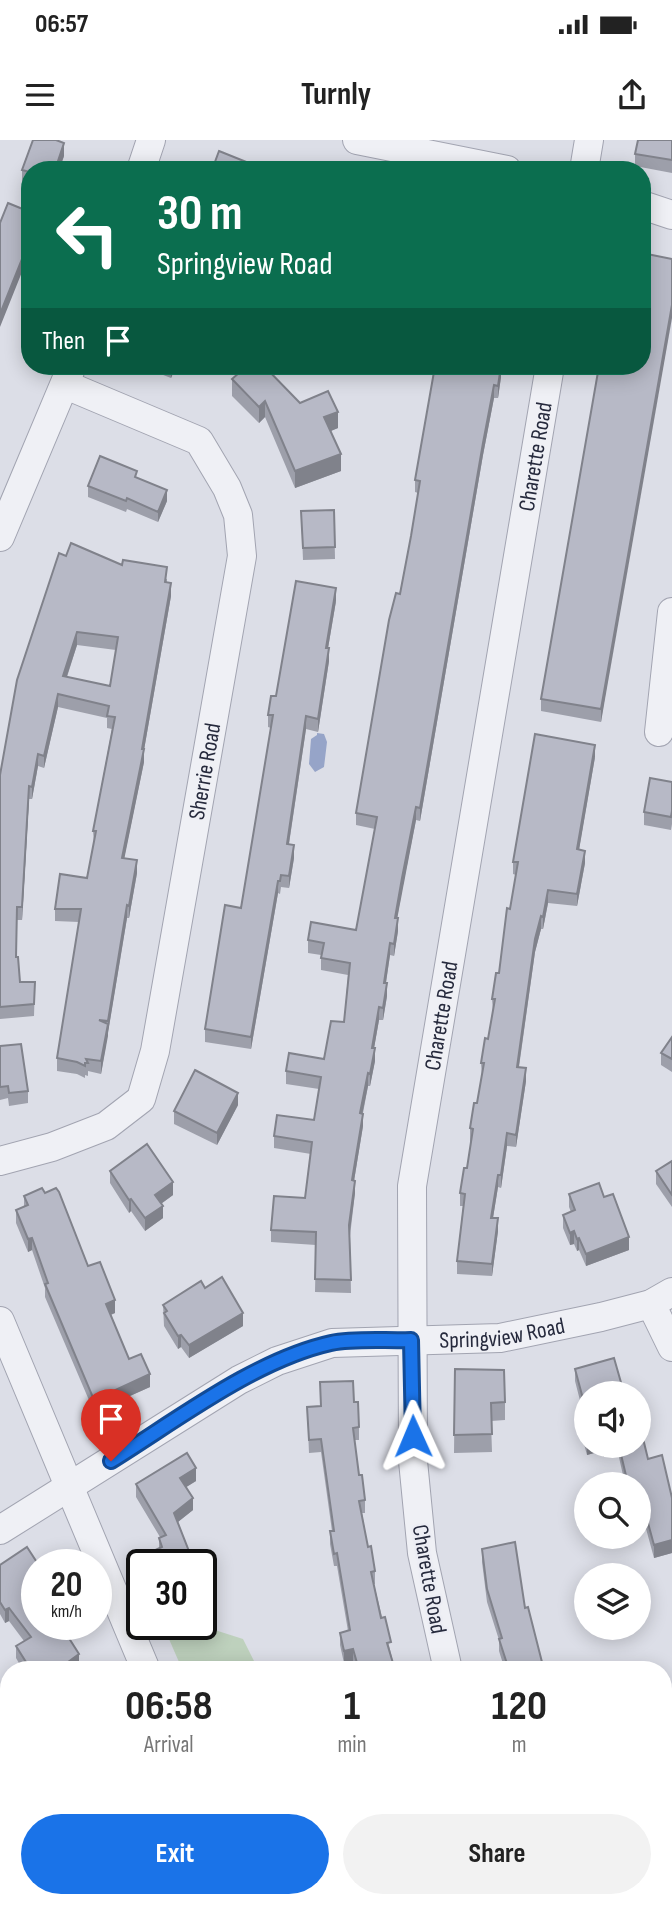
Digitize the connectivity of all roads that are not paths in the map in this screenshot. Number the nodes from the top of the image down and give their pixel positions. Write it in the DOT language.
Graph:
graph roads {
  1 [pos="151,140"];
  2 [pos="356,140"];
  3 [pos="589,140"];
  4 [pos="144,161"];
  5 [pos="462,161"];
  6 [pos="585,161"];
  7 [pos="651,208"];
  8 [pos="672,215"];
  9 [pos="69,375"];
  10 [pos="548,375"];
  11 [pos="0,537"];
  12 [pos="672,612"];
  13 [pos="659,733"];
  14 [pos="0,1161"];
  15 [pos="662,1298"];
  16 [pos="0,1321"];
  17 [pos="411,1340"];
  18 [pos="672,1348"];
  19 [pos="68,1488"];
  20 [pos="0,1530"];
  21 [pos="142,1661"];
  22 [pos="446,1661"];
  1 -- 4 [label="street"];
  2 -- 5 [label="street"];
  3 -- 6 [label="street"];
  7 -- 8 [label="street"];
  9 -- 11 [label="street"];
  9 -- 14 [label="street, Sherrie Road"];
  10 -- 17 [label="street, Charette Road"];
  12 -- 13 [label="street"];
  15 -- 17 [label="street, Springview Road"];
  15 -- 18 [label="street"];
  16 -- 19 [label="street"];
  17 -- 19 [label="street, Springview Road"];
  17 -- 22 [label="street, Charette Road"];
  19 -- 20 [label="street, Springview Road"];
  19 -- 21 [label="street"];
}
